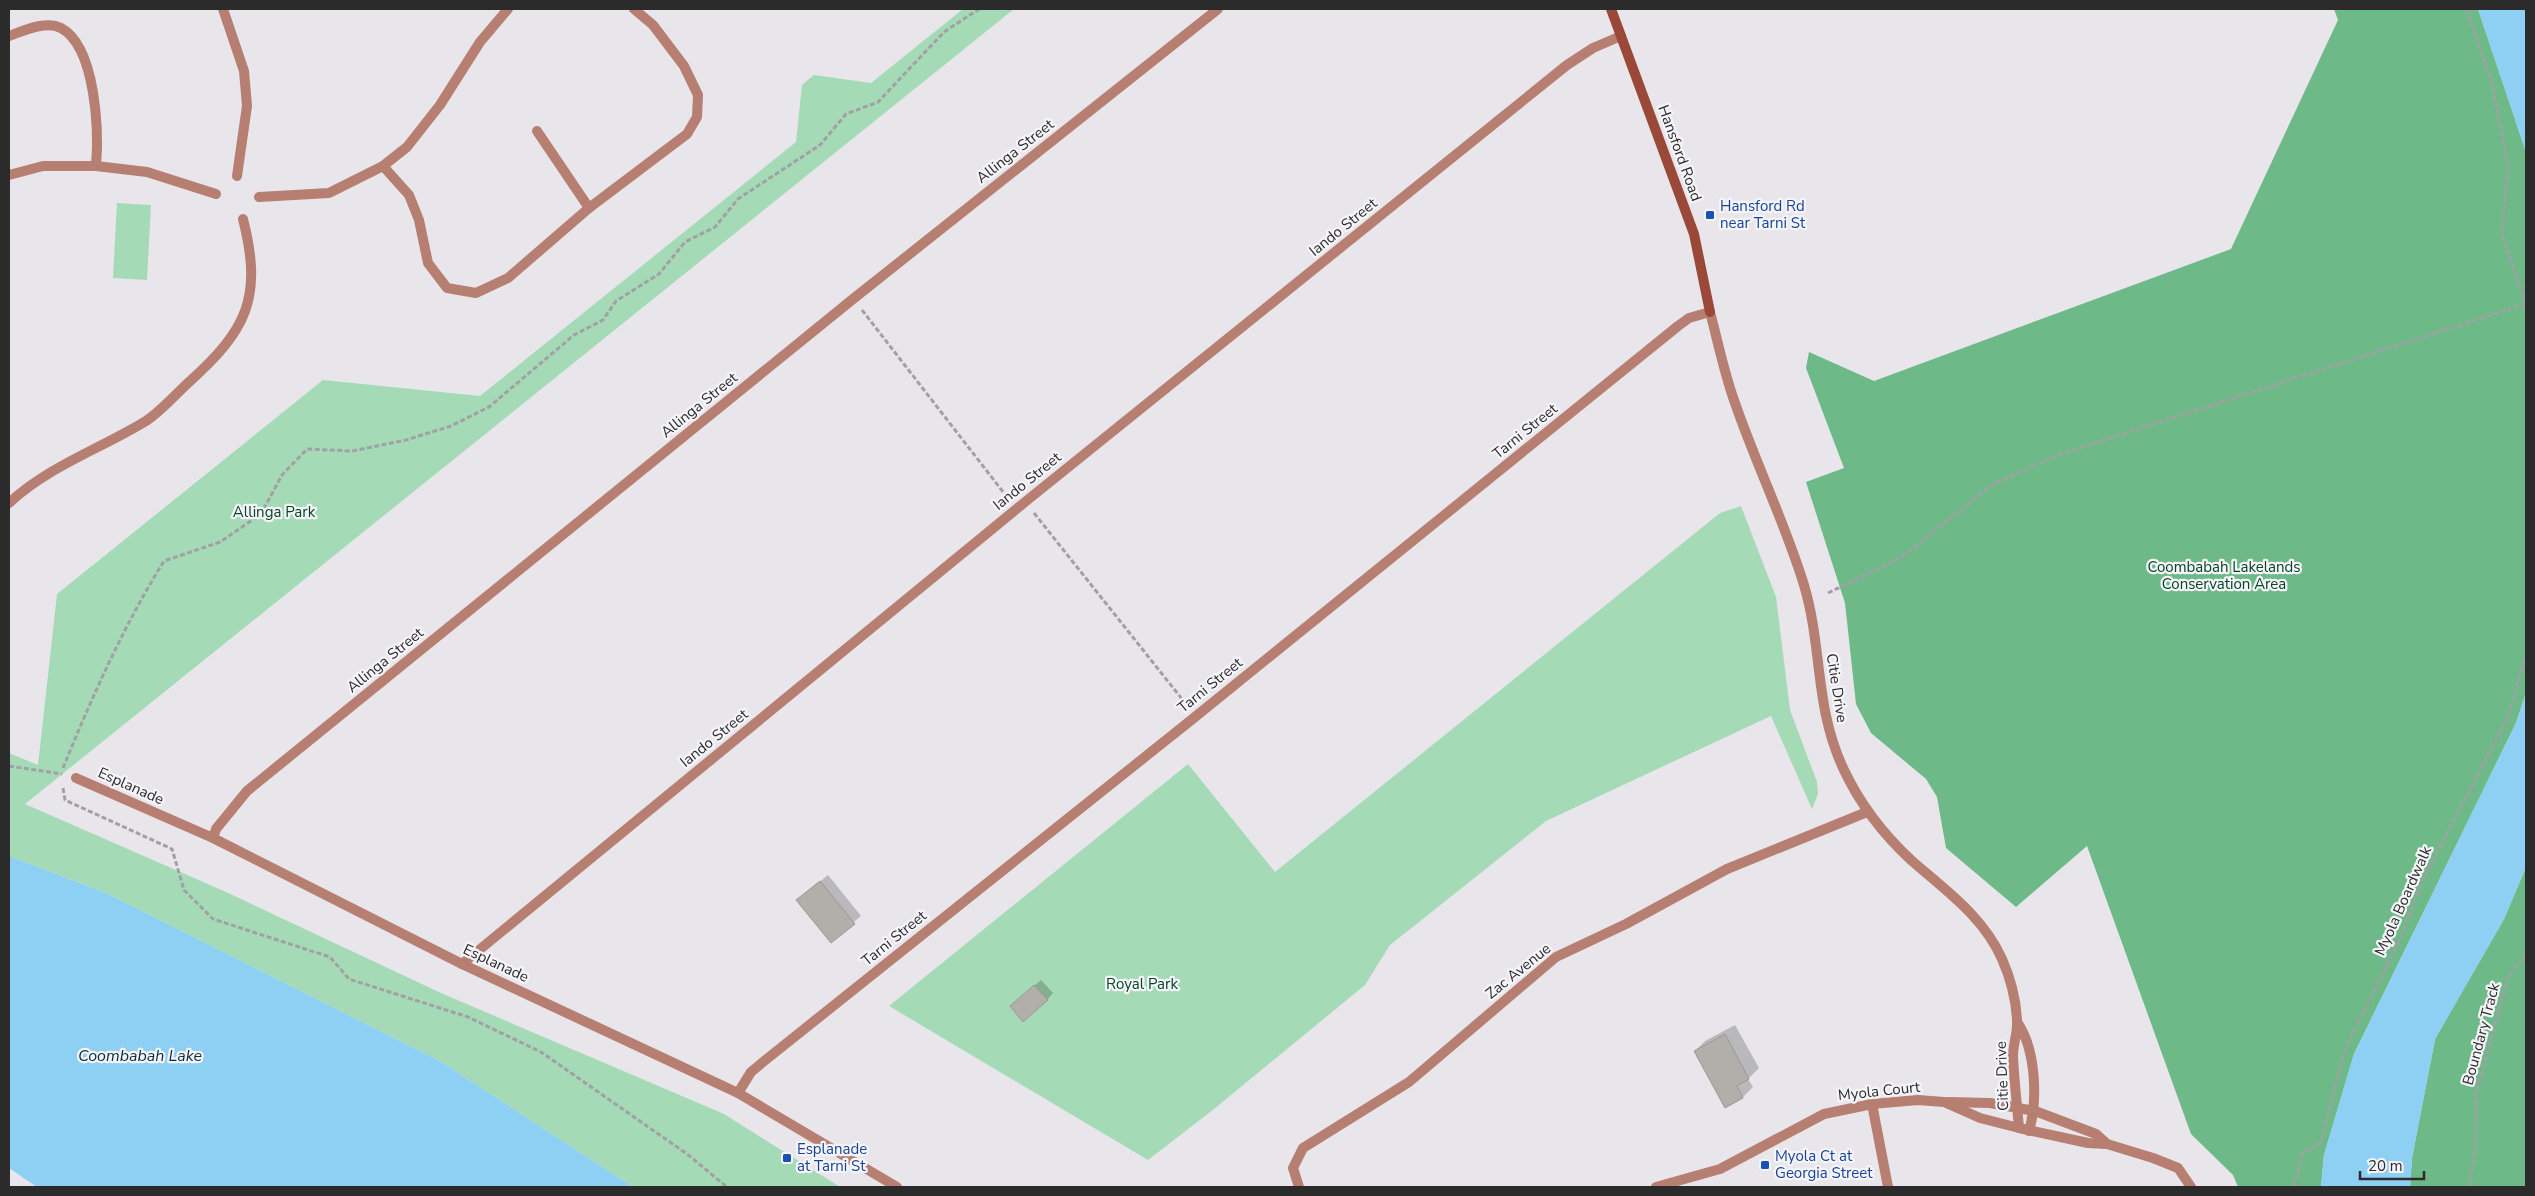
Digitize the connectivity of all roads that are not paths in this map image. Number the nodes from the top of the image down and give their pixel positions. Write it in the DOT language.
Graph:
graph roads {
  1 [pos="223,9"];
  2 [pos="508,9"];
  3 [pos="634,9"];
  4 [pos="1218,9"];
  5 [pos="1611,9"];
  6 [pos="9,36"];
  7 [pos="1621,36"];
  8 [pos="536,131"];
  9 [pos="96,166"];
  10 [pos="383,166"];
  11 [pos="9,176"];
  12 [pos="237,176"];
  13 [pos="216,194"];
  14 [pos="259,197"];
  15 [pos="590,208"];
  16 [pos="243,219"];
  17 [pos="1710,312"];
  18 [pos="9,503"];
  19 [pos="76,778"];
  20 [pos="1867,812"];
  21 [pos="213,838"];
  22 [pos="462,964"];
  23 [pos="2018,1022"];
  24 [pos="738,1093"];
  25 [pos="1944,1102"];
  26 [pos="1872,1104"];
  27 [pos="2017,1106"];
  28 [pos="2035,1110"];
  29 [pos="2024,1129"];
  30 [pos="2107,1144"];
  31 [pos="897,1187"];
  32 [pos="1299,1187"];
  33 [pos="1656,1187"];
  34 [pos="1888,1187"];
  35 [pos="2191,1187"];
  1 -- 12 [label="street"];
  2 -- 10 [label="street"];
  3 -- 15 [label="street"];
  4 -- 21 [label="street, Allinga Street"];
  5 -- 7 [label="street, Hansford Road"];
  6 -- 9 [label="street"];
  7 -- 17 [label="street, Hansford Road"];
  7 -- 22 [label="street, Iando Street"];
  8 -- 15 [label="street"];
  9 -- 11 [label="street"];
  9 -- 13 [label="street"];
  10 -- 14 [label="street"];
  10 -- 15 [label="street"];
  16 -- 18 [label="street"];
  17 -- 20 [label="street, Citie Drive"];
  17 -- 24 [label="street, Tarni Street"];
  19 -- 21 [label="street, Esplanade"];
  20 -- 23 [label="street, Citie Drive"];
  20 -- 32 [label="street, Zac Avenue"];
  21 -- 22 [label="street, Esplanade"];
  22 -- 24 [label="street, Esplanade"];
  23 -- 27 [label="street, Citie Drive"];
  23 -- 28 [label="street, Citie Drive"];
  24 -- 31 [label="street, Esplanade"];
  25 -- 26 [label="street, Myola Court"];
  25 -- 27 [label="street"];
  25 -- 29 [label="street, Myola Court"];
  26 -- 33 [label="street, Myola Court"];
  26 -- 34 [label="street"];
  27 -- 28 [label="street"];
  27 -- 29 [label="street, Citie Drive"];
  28 -- 29 [label="street, Citie Drive"];
  28 -- 30 [label="street"];
  29 -- 30 [label="street, Myola Court"];
  30 -- 35 [label="street, Myola Court"];
}
